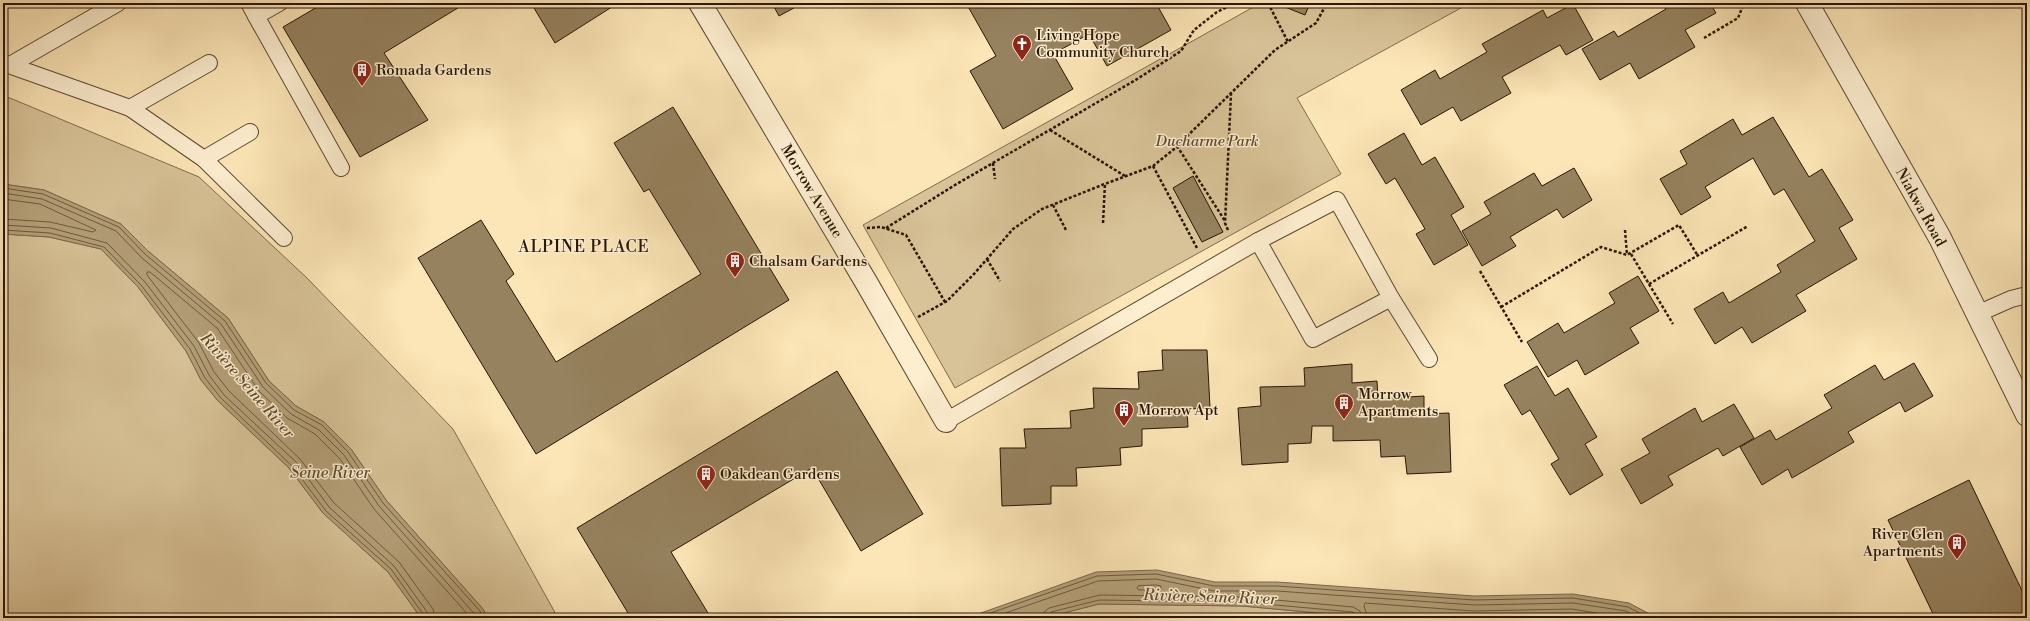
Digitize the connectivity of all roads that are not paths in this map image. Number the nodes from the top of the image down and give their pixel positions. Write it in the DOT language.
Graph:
graph roads {
  1 [pos="118,3"];
  2 [pos="279,3"];
  3 [pos="700,3"];
  4 [pos="1807,3"];
  5 [pos="253,10"];
  6 [pos="209,63"];
  7 [pos="6,64"];
  8 [pos="130,108"];
  9 [pos="250,132"];
  10 [pos="204,159"];
  11 [pos="341,168"];
  12 [pos="284,238"];
  13 [pos="1258,241"];
  14 [pos="2027,295"];
  15 [pos="1392,298"];
  16 [pos="1977,314"];
  17 [pos="1429,360"];
  18 [pos="2027,415"];
  19 [pos="946,421"];
  1 -- 7 [label="lane"];
  2 -- 5 [label="lane"];
  3 -- 19 [label="street, Morrow Avenue"];
  4 -- 16 [label="street, Niakwa Road"];
  5 -- 11 [label="lane"];
  6 -- 8 [label="lane"];
  7 -- 8 [label="lane"];
  8 -- 10 [label="lane"];
  9 -- 10 [label="lane"];
  10 -- 12 [label="lane"];
  13 -- 15 [label="lane"];
  13 -- 15 [label="lane"];
  13 -- 19 [label="lane"];
  14 -- 16 [label="lane"];
  15 -- 17 [label="lane"];
  16 -- 18 [label="street, Niakwa Road"];
}
